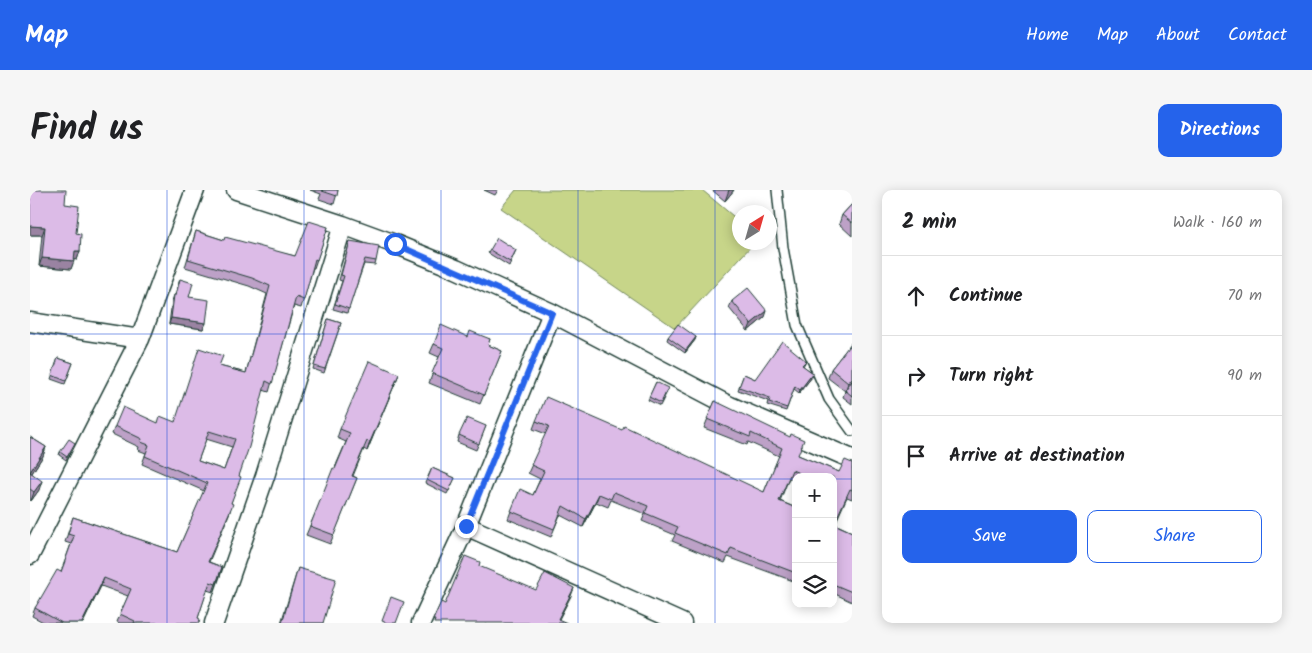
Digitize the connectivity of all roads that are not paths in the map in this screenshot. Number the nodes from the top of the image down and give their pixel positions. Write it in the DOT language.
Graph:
graph roads {
  1 [pos="195,190"];
  2 [pos="236,190"];
  3 [pos="777,190"];
  4 [pos="343,225"];
  5 [pos="552,313"];
  6 [pos="30,322"];
  7 [pos="140,339"];
  8 [pos="852,431"];
  9 [pos="852,460"];
  10 [pos="466,526"];
  11 [pos="30,555"];
  12 [pos="214,623"];
  13 [pos="421,623"];
  14 [pos="682,623"];
  1 -- 7 [label="street"];
  2 -- 4 [label="street"];
  3 -- 8 [label="lane"];
  4 -- 5 [label="street"];
  4 -- 12 [label="street"];
  5 -- 9 [label="street"];
  5 -- 10 [label="street"];
  6 -- 7 [label="street"];
  7 -- 11 [label="street"];
  10 -- 13 [label="street"];
  10 -- 14 [label="street"];
}
